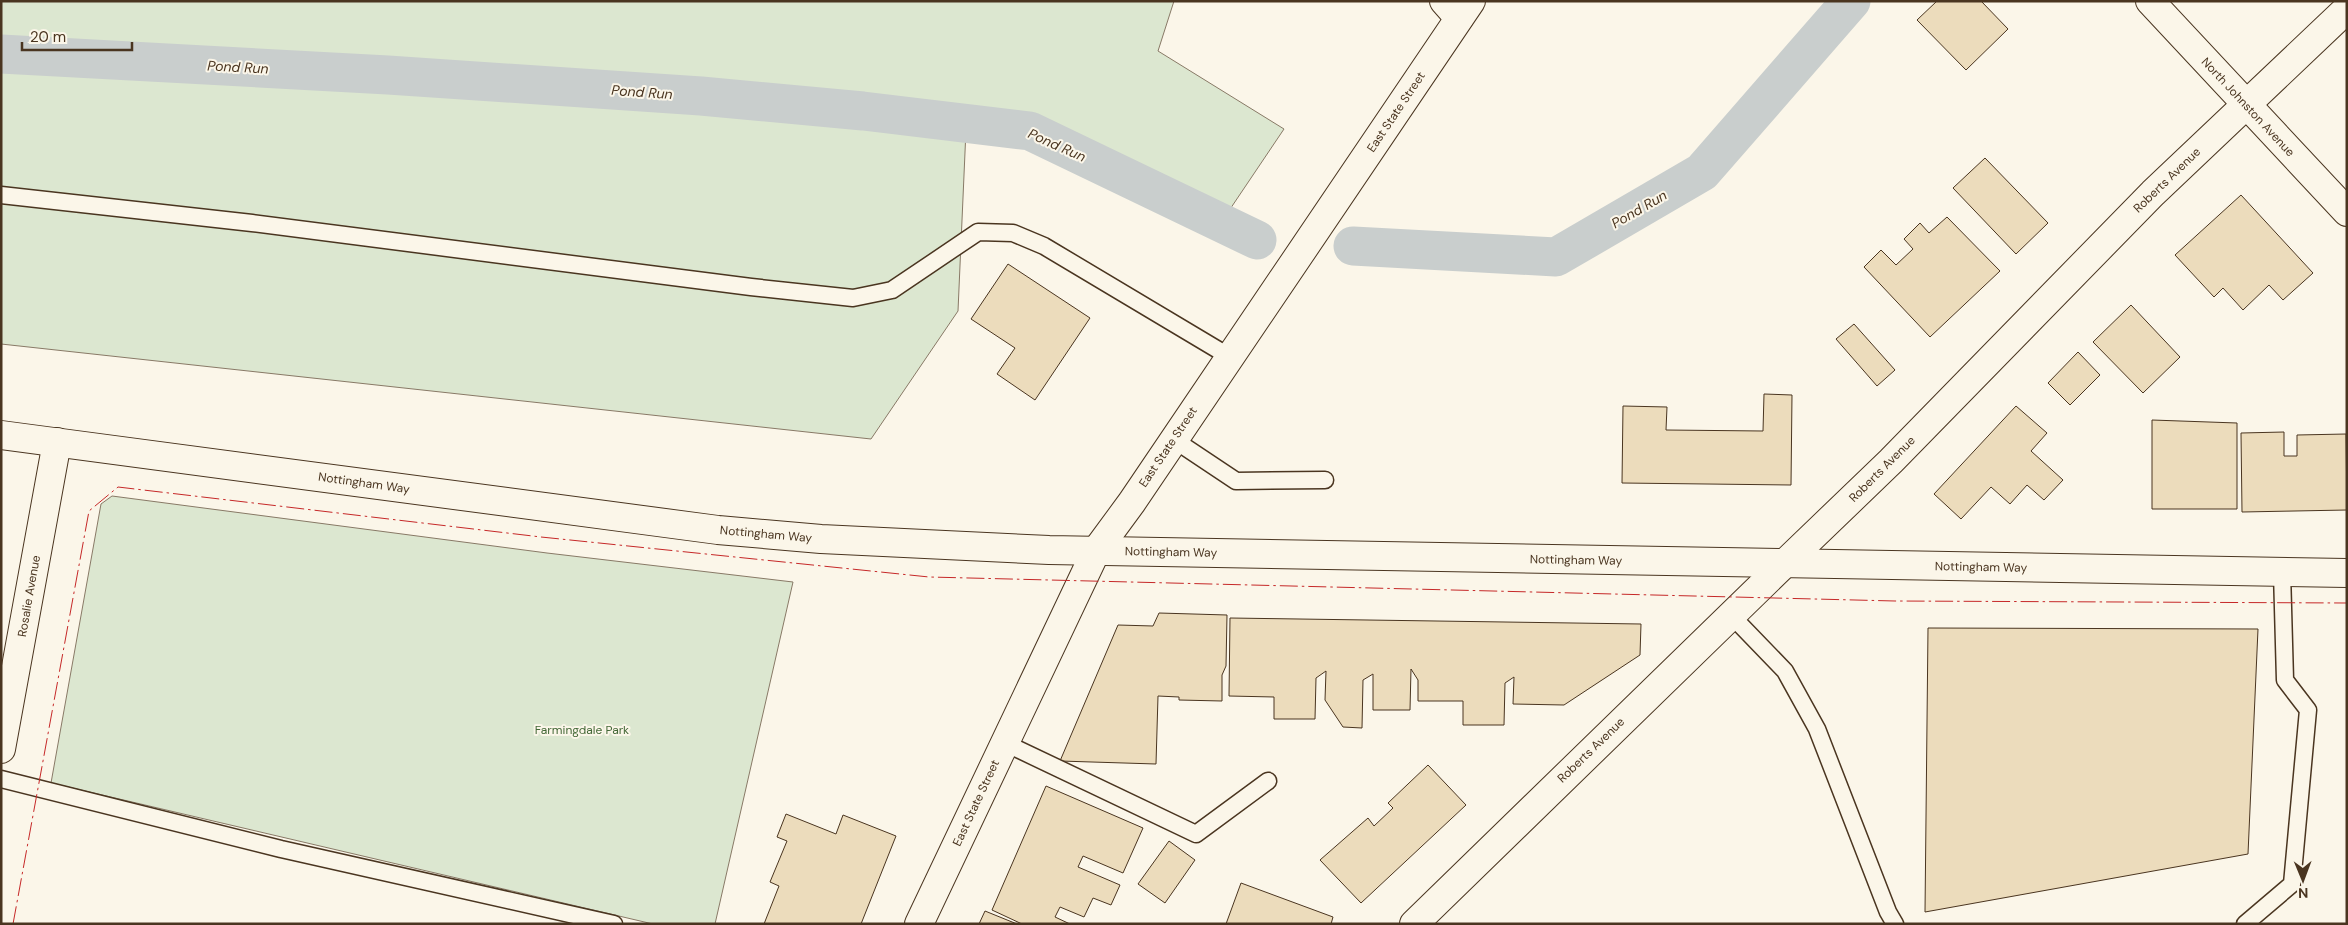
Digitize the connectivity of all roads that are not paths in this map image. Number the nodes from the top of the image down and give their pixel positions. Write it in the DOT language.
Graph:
graph roads {
  1 [pos="2150,1"];
  2 [pos="1458,7"];
  3 [pos="2347,9"];
  4 [pos="2246,104"];
  5 [pos="1,194"];
  6 [pos="2347,212"];
  7 [pos="1230,357"];
  8 [pos="1,435"];
  9 [pos="1173,439"];
  10 [pos="57,442"];
  11 [pos="1325,480"];
  12 [pos="1096,551"];
  13 [pos="1784,564"];
  14 [pos="2282,572"];
  15 [pos="2347,574"];
  16 [pos="1730,614"];
  17 [pos="1005,742"];
  18 [pos="1,749"];
  19 [pos="1,779"];
  20 [pos="1268,781"];
  21 [pos="614,924"];
  22 [pos="919,924"];
  23 [pos="1414,924"];
  24 [pos="1896,924"];
  25 [pos="2245,924"];
  1 -- 4 [label="street, North Johnston Avenue"];
  2 -- 7 [label="street, East State Street"];
  3 -- 4 [label="street, Roberts Avenue"];
  4 -- 6 [label="street, North Johnston Avenue"];
  4 -- 13 [label="street, Roberts Avenue"];
  5 -- 7 [label="lane"];
  7 -- 9 [label="street, East State Street"];
  8 -- 10 [label="street, Nottingham Way"];
  9 -- 11 [label="lane"];
  9 -- 12 [label="street, East State Street"];
  10 -- 12 [label="street, Nottingham Way"];
  10 -- 18 [label="street, Rosalie Avenue"];
  12 -- 13 [label="street, Nottingham Way"];
  12 -- 17 [label="street, East State Street"];
  13 -- 14 [label="street, Nottingham Way"];
  13 -- 16 [label="street, Roberts Avenue"];
  14 -- 15 [label="street, Nottingham Way"];
  14 -- 25 [label="lane"];
  16 -- 23 [label="street, Roberts Avenue"];
  16 -- 24 [label="lane"];
  17 -- 20 [label="lane"];
  17 -- 22 [label="street, East State Street"];
  19 -- 21 [label="lane"];
}
